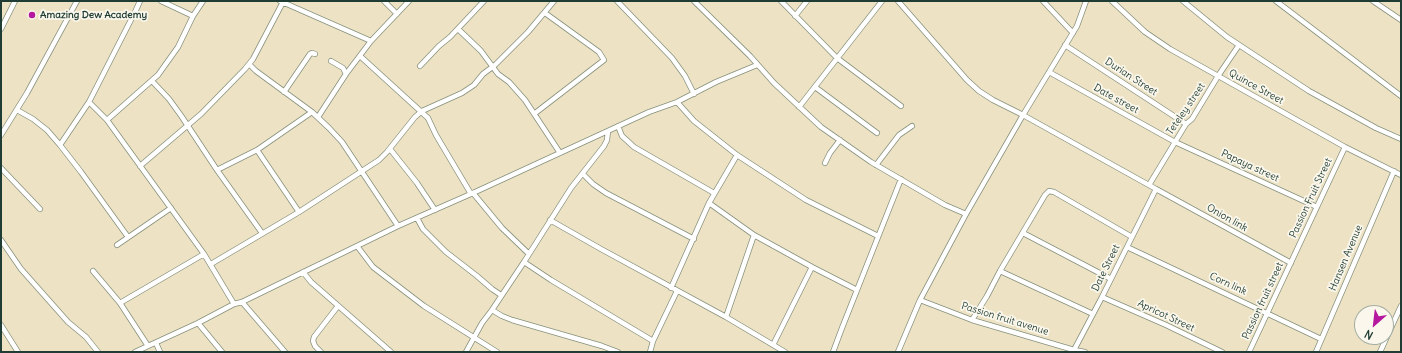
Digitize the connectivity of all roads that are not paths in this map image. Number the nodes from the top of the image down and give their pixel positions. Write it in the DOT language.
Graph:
graph roads {
  1 [pos="16,1"];
  2 [pos="77,1"];
  3 [pos="140,1"];
  4 [pos="161,1"];
  5 [pos="203,1"];
  6 [pos="384,1"];
  7 [pos="409,1"];
  8 [pos="484,1"];
  9 [pos="554,1"];
  10 [pos="617,1"];
  11 [pos="694,1"];
  12 [pos="781,1"];
  13 [pos="807,1"];
  14 [pos="882,1"];
  15 [pos="898,1"];
  16 [pos="1043,1"];
  17 [pos="1086,1"];
  18 [pos="1112,1"];
  19 [pos="1183,1"];
  20 [pos="1276,1"];
  21 [pos="1373,1"];
  22 [pos="281,2"];
  23 [pos="546,13"];
  24 [pos="397,14"];
  25 [pos="193,16"];
  26 [pos="796,16"];
  27 [pos="1401,20"];
  28 [pos="1,29"];
  29 [pos="458,29"];
  30 [pos="1073,33"];
  31 [pos="371,42"];
  32 [pos="1065,45"];
  33 [pos="1239,45"];
  34 [pos="315,54"];
  35 [pos="360,56"];
  36 [pos="837,58"];
  37 [pos="330,61"];
  38 [pos="249,64"];
  39 [pos="757,65"];
  40 [pos="420,66"];
  41 [pos="492,67"];
  42 [pos="1049,72"];
  43 [pos="346,74"];
  44 [pos="1218,76"];
  45 [pos="152,81"];
  46 [pos="815,87"];
  47 [pos="284,92"];
  48 [pos="694,94"];
  49 [pos="1401,96"];
  50 [pos="89,102"];
  51 [pos="677,102"];
  52 [pos="901,106"];
  53 [pos="799,107"];
  54 [pos="17,110"];
  55 [pos="422,111"];
  56 [pos="312,112"];
  57 [pos="534,114"];
  58 [pos="1023,115"];
  59 [pos="318,117"];
  60 [pos="107,120"];
  61 [pos="1186,124"];
  62 [pos="188,126"];
  63 [pos="618,126"];
  64 [pos="912,126"];
  65 [pos="608,131"];
  66 [pos="877,133"];
  67 [pos="1,135"];
  68 [pos="1401,139"];
  69 [pos="840,140"];
  70 [pos="1174,142"];
  71 [pos="60,145"];
  72 [pos="1345,147"];
  73 [pos="390,149"];
  74 [pos="257,150"];
  75 [pos="560,153"];
  76 [pos="737,155"];
  77 [pos="825,163"];
  78 [pos="876,164"];
  79 [pos="140,166"];
  80 [pos="1,168"];
  81 [pos="217,170"];
  82 [pos="1394,171"];
  83 [pos="361,172"];
  84 [pos="582,174"];
  85 [pos="1401,175"];
  86 [pos="901,179"];
  87 [pos="1149,185"];
  88 [pos="1155,192"];
  89 [pos="714,193"];
  90 [pos="472,194"];
  91 [pos="709,203"];
  92 [pos="1317,207"];
  93 [pos="171,208"];
  94 [pos="40,210"];
  95 [pos="434,210"];
  96 [pos="299,212"];
  97 [pos="966,214"];
  98 [pos="417,218"];
  99 [pos="550,220"];
  100 [pos="398,226"];
  101 [pos="262,233"];
  102 [pos="1023,233"];
  103 [pos="754,235"];
  104 [pos="878,236"];
  105 [pos="128,237"];
  106 [pos="1132,237"];
  107 [pos="694,239"];
  108 [pos="1,240"];
  109 [pos="117,244"];
  110 [pos="357,246"];
  111 [pos="1127,247"];
  112 [pos="204,254"];
  113 [pos="529,254"];
  114 [pos="1293,257"];
  115 [pos="524,262"];
  116 [pos="1291,263"];
  117 [pos="211,264"];
  118 [pos="812,267"];
  119 [pos="1000,270"];
  120 [pos="93,271"];
  121 [pos="303,272"];
  122 [pos="1111,279"];
  123 [pos="671,288"];
  124 [pos="857,290"];
  125 [pos="677,291"];
  126 [pos="501,295"];
  127 [pos="1102,296"];
  128 [pos="920,300"];
  129 [pos="242,302"];
  130 [pos="120,303"];
  131 [pos="234,304"];
  132 [pos="338,306"];
  133 [pos="1401,306"];
  134 [pos="492,310"];
  135 [pos="1267,312"];
  136 [pos="1400,312"];
  137 [pos="1093,314"];
  138 [pos="726,317"];
  139 [pos="972,320"];
  140 [pos="198,324"];
  141 [pos="1,325"];
  142 [pos="474,338"];
  143 [pos="1321,339"];
  144 [pos="653,341"];
  145 [pos="156,343"];
  146 [pos="772,345"];
  147 [pos="148,346"];
  148 [pos="1074,350"];
  149 [pos="18,352"];
  150 [pos="98,352"];
  151 [pos="135,352"];
  152 [pos="160,352"];
  153 [pos="222,352"];
  154 [pos="285,352"];
  155 [pos="322,352"];
  156 [pos="391,352"];
  157 [pos="466,352"];
  158 [pos="497,352"];
  159 [pos="618,352"];
  160 [pos="650,352"];
  161 [pos="785,352"];
  162 [pos="833,352"];
  163 [pos="898,352"];
  164 [pos="1085,352"];
  165 [pos="1222,352"];
  166 [pos="1249,352"];
  167 [pos="1316,352"];
  168 [pos="1380,352"];
  1 -- 28 [label="street"];
  2 -- 54 [label="street"];
  3 -- 50 [label="street"];
  4 -- 25 [label="street"];
  5 -- 25 [label="street"];
  6 -- 24 [label="street"];
  7 -- 24 [label="street"];
  8 -- 29 [label="street"];
  9 -- 23 [label="street"];
  10 -- 48 [label="street"];
  11 -- 39 [label="street"];
  12 -- 26 [label="street"];
  13 -- 26 [label="street"];
  14 -- 36 [label="street"];
  15 -- 58 [label="street, Onion link"];
  16 -- 30 [label="street"];
  17 -- 30 [label="street"];
  18 -- 44 [label="street, Quince Street"];
  19 -- 33 [label="street"];
  20 -- 49 [label="street"];
  21 -- 27 [label="street"];
  22 -- 31 [label="street"];
  22 -- 38 [label="street"];
  23 -- 41 [label="street"];
  23 -- 57 [label="street"];
  24 -- 31 [label="street"];
  25 -- 45 [label="street"];
  26 -- 36 [label="street"];
  29 -- 40 [label="street"];
  29 -- 41 [label="street"];
  30 -- 32 [label="street"];
  31 -- 35 [label="street"];
  32 -- 42 [label="street"];
  32 -- 61 [label="street, Durian Street"];
  33 -- 44 [label="street, Teteley street"];
  33 -- 68 [label="street"];
  34 -- 47 [label="street"];
  35 -- 43 [label="street"];
  35 -- 55 [label="street"];
  36 -- 46 [label="street"];
  36 -- 52 [label="street"];
  37 -- 43 [label="street"];
  38 -- 47 [label="street"];
  38 -- 62 [label="street"];
  39 -- 48 [label="street"];
  39 -- 53 [label="street"];
  41 -- 55 [label="street"];
  41 -- 57 [label="street"];
  42 -- 58 [label="street"];
  42 -- 70 [label="street, Date street"];
  43 -- 59 [label="street"];
  44 -- 61 [label="street, Teteley street"];
  44 -- 72 [label="street, Quince Street"];
  45 -- 60 [label="street"];
  45 -- 62 [label="street"];
  46 -- 53 [label="street"];
  46 -- 66 [label="street"];
  47 -- 56 [label="street"];
  48 -- 51 [label="street"];
  50 -- 60 [label="street"];
  50 -- 71 [label="street"];
  51 -- 63 [label="street"];
  51 -- 76 [label="street"];
  53 -- 69 [label="street"];
  54 -- 67 [label="street"];
  54 -- 71 [label="street"];
  55 -- 73 [label="street"];
  55 -- 90 [label="street"];
  56 -- 59 [label="street"];
  56 -- 74 [label="street"];
  57 -- 75 [label="street"];
  58 -- 87 [label="street, Onion link"];
  58 -- 97 [label="street"];
  59 -- 83 [label="street"];
  60 -- 79 [label="street"];
  61 -- 70 [label="street, Teteley street"];
  62 -- 79 [label="street"];
  62 -- 81 [label="street"];
  63 -- 65 [label="street"];
  63 -- 89 [label="street"];
  64 -- 78 [label="street"];
  65 -- 75 [label="street"];
  65 -- 84 [label="street"];
  69 -- 77 [label="street"];
  69 -- 78 [label="street"];
  70 -- 87 [label="street, Teteley street"];
  70 -- 92 [label="street, Papaya street"];
  71 -- 105 [label="street"];
  72 -- 82 [label="street, Quince Street"];
  72 -- 92 [label="street, Passion Fruit Street"];
  73 -- 83 [label="street"];
  73 -- 95 [label="street"];
  74 -- 81 [label="street"];
  74 -- 96 [label="street"];
  75 -- 90 [label="street"];
  76 -- 89 [label="street"];
  76 -- 104 [label="street"];
  78 -- 86 [label="street"];
  79 -- 93 [label="street"];
  80 -- 94 [label="street"];
  81 -- 101 [label="street"];
  82 -- 85 [label="street, Quince Street"];
  82 -- 143 [label="street, Hansen Avenue"];
  83 -- 96 [label="street"];
  83 -- 100 [label="street"];
  84 -- 99 [label="street"];
  84 -- 107 [label="street"];
  86 -- 97 [label="street"];
  86 -- 104 [label="street"];
  87 -- 88 [label="street, Onion link"];
  88 -- 106 [label="street, Date Street"];
  88 -- 116 [label="street, Onion link"];
  89 -- 91 [label="street"];
  90 -- 95 [label="street"];
  90 -- 113 [label="street"];
  91 -- 103 [label="street"];
  91 -- 107 [label="street"];
  92 -- 114 [label="street, Passion Fruit Street"];
  93 -- 105 [label="street"];
  93 -- 112 [label="street"];
  95 -- 98 [label="street"];
  96 -- 101 [label="street"];
  97 -- 128 [label="street"];
  98 -- 100 [label="street"];
  98 -- 126 [label="street"];
  99 -- 113 [label="street"];
  99 -- 123 [label="street"];
  100 -- 110 [label="street"];
  101 -- 117 [label="street"];
  102 -- 106 [label="street"];
  102 -- 119 [label="street"];
  102 -- 122 [label="street"];
  103 -- 118 [label="street"];
  103 -- 138 [label="street"];
  104 -- 124 [label="street"];
  105 -- 109 [label="street"];
  106 -- 111 [label="street, Date Street"];
  107 -- 123 [label="street"];
  108 -- 150 [label="street"];
  110 -- 121 [label="street"];
  110 -- 142 [label="street"];
  111 -- 122 [label="street, Date Street"];
  111 -- 135 [label="street, Corn link"];
  112 -- 117 [label="street"];
  112 -- 130 [label="street"];
  113 -- 115 [label="street"];
  114 -- 116 [label="street, Passion fruit street"];
  115 -- 126 [label="street"];
  115 -- 144 [label="street"];
  116 -- 135 [label="street, Passion fruit street"];
  117 -- 131 [label="street"];
  118 -- 124 [label="street"];
  118 -- 146 [label="street"];
  119 -- 137 [label="street"];
  119 -- 139 [label="street"];
  120 -- 130 [label="street"];
  121 -- 129 [label="street"];
  121 -- 132 [label="street"];
  122 -- 127 [label="street, Date Street"];
  123 -- 125 [label="street"];
  124 -- 162 [label="street"];
  125 -- 138 [label="street"];
  125 -- 144 [label="street"];
  126 -- 134 [label="street"];
  127 -- 137 [label="street, Date Street"];
  127 -- 165 [label="street, Apricot Street"];
  128 -- 139 [label="street, Passion fruit avenue"];
  128 -- 163 [label="street"];
  129 -- 131 [label="street"];
  129 -- 154 [label="street"];
  130 -- 147 [label="street"];
  131 -- 140 [label="street"];
  132 -- 155 [label="street"];
  132 -- 156 [label="street"];
  133 -- 136 [label="street"];
  134 -- 142 [label="street"];
  134 -- 159 [label="street"];
  135 -- 143 [label="street, Corn link"];
  135 -- 166 [label="street, Passion fruit street"];
  136 -- 168 [label="street"];
  137 -- 148 [label="street, Date Street"];
  138 -- 146 [label="street"];
  139 -- 148 [label="street, Passion fruit avenue"];
  140 -- 145 [label="street"];
  140 -- 153 [label="street"];
  141 -- 149 [label="street"];
  142 -- 157 [label="street"];
  142 -- 158 [label="street"];
  143 -- 167 [label="street, Hansen Avenue"];
  144 -- 160 [label="street"];
  145 -- 147 [label="street"];
  145 -- 152 [label="street"];
  146 -- 161 [label="street"];
  147 -- 151 [label="street"];
  148 -- 164 [label="street, Passion fruit avenue"];
}
